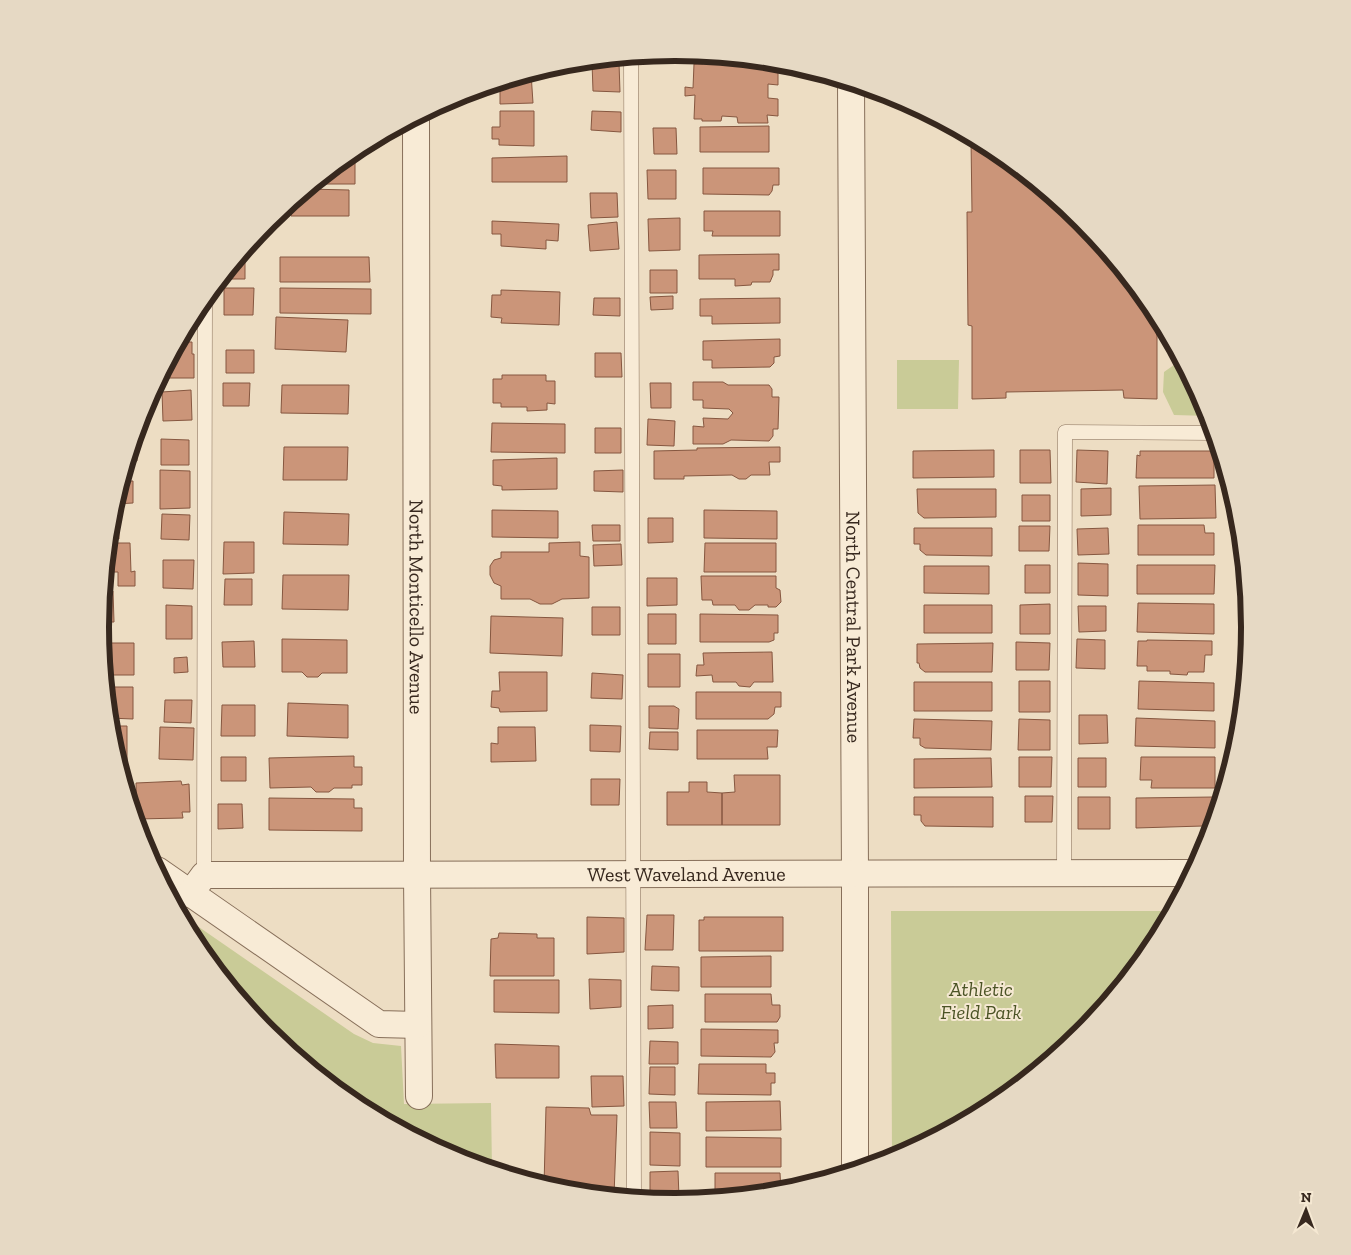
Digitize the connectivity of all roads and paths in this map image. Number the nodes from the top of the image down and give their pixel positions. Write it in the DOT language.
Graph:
graph roads {
  1 [pos="631,63"];
  2 [pos="851,89"];
  3 [pos="416,125"];
  4 [pos="205,313"];
  5 [pos="1207,433"];
  6 [pos="166,873"];
  7 [pos="1064,873"];
  8 [pos="1185,873"];
  9 [pos="633,874"];
  10 [pos="855,874"];
  11 [pos="417,875"];
  12 [pos="197,884"];
  13 [pos="418,1025"];
  14 [pos="419,1096"];
  15 [pos="855,1165"];
  16 [pos="634,1193"];
  1 -- 9 [label="lane"];
  2 -- 10 [label="street, North Central Park Avenue"];
  3 -- 11 [label="street, North Monticello Avenue"];
  4 -- 12 [label="lane"];
  5 -- 7 [label="lane"];
  6 -- 12 [label="street"];
  7 -- 8 [label="street, West Waveland Avenue"];
  7 -- 10 [label="street, West Waveland Avenue"];
  9 -- 10 [label="street, West Waveland Avenue"];
  9 -- 11 [label="street, West Waveland Avenue"];
  9 -- 16 [label="lane"];
  10 -- 15 [label="street, North Central Park Avenue"];
  11 -- 12 [label="street, West Waveland Avenue"];
  11 -- 13 [label="street, North Monticello Avenue"];
  12 -- 13 [label="street"];
  13 -- 14 [label="street, North Monticello Avenue"];
}
